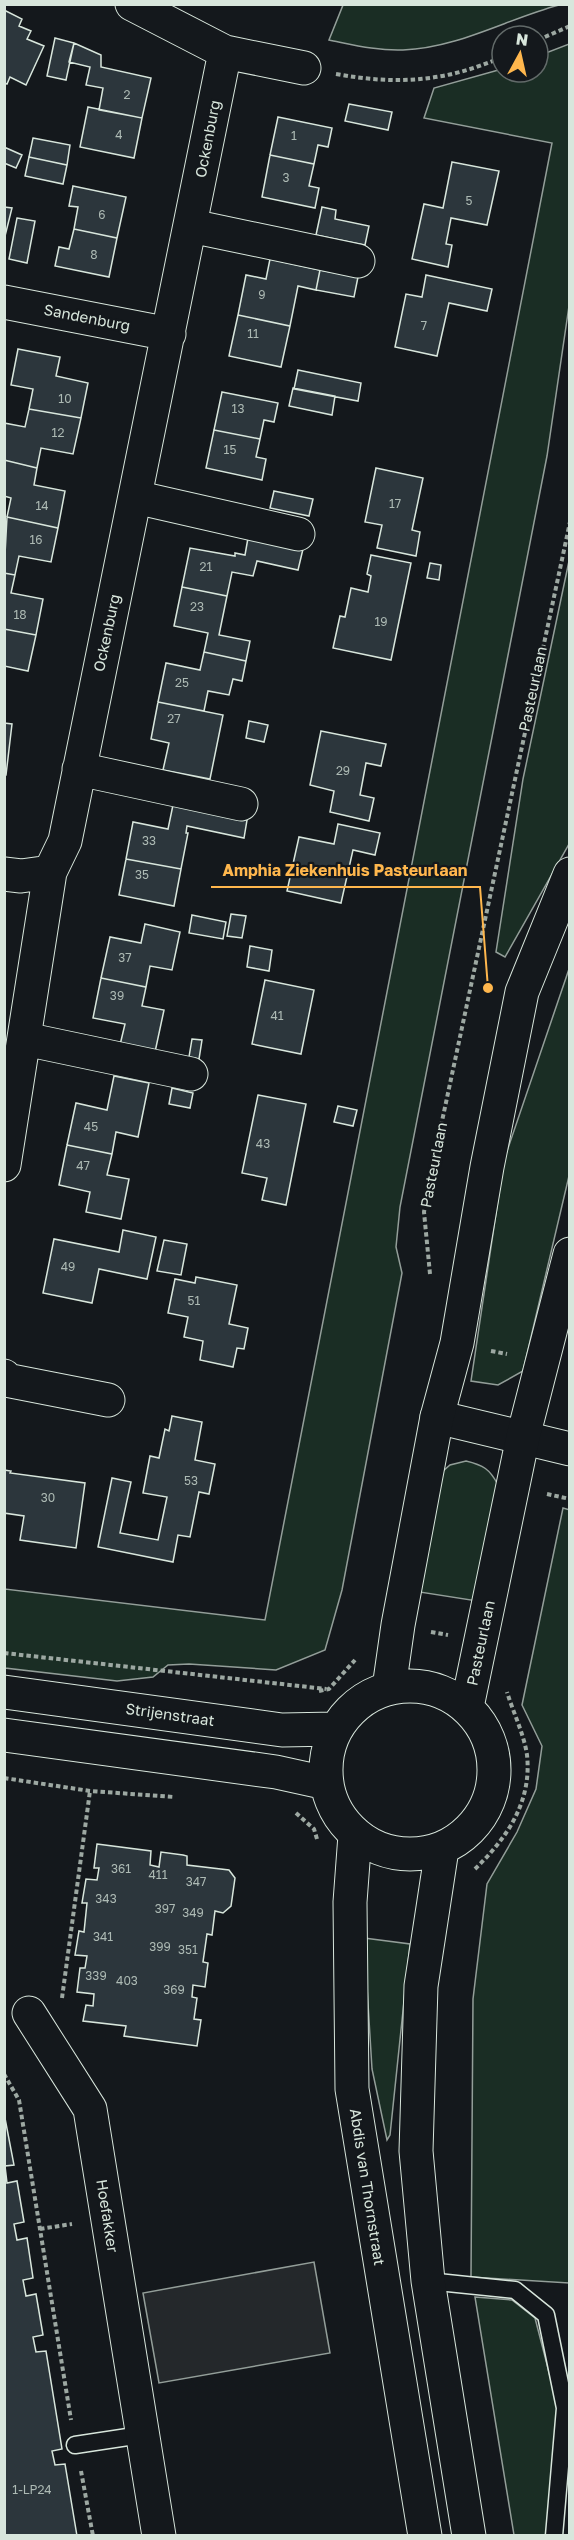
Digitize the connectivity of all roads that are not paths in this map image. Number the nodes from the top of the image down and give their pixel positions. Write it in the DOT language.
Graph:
graph roads {
  1 [pos="132,4"];
  2 [pos="225,52"];
  3 [pos="304,68"];
  4 [pos="191,226"];
  5 [pos="358,261"];
  6 [pos="4,302"];
  7 [pos="170,334"];
  8 [pos="135,498"];
  9 [pos="298,534"];
  10 [pos="79,769"];
  11 [pos="241,804"];
  12 [pos="50,872"];
  13 [pos="4,874"];
  14 [pos="570,874"];
  15 [pos="25,1039"];
  16 [pos="191,1074"];
  17 [pos="4,1165"];
  18 [pos="570,1254"];
  19 [pos="4,1376"];
  20 [pos="108,1400"];
  21 [pos="437,1417"];
  22 [pos="523,1437"];
  23 [pos="570,1449"];
  24 [pos="388,1688"];
  25 [pos="4,1692"];
  26 [pos="467,1707"];
  27 [pos="335,1729"];
  28 [pos="4,1735"];
  29 [pos="326,1783"];
  30 [pos="355,1834"];
  31 [pos="442,1849"];
  32 [pos="29,2013"];
  33 [pos="428,2281"];
  34 [pos="141,2435"];
  35 [pos="75,2445"];
  36 [pos="159,2535"];
  37 [pos="425,2535"];
  38 [pos="469,2535"];
  39 [pos="554,2535"];
  1 -- 2 [label="street"];
  2 -- 3 [label="street"];
  2 -- 4 [label="street, Ockenburg"];
  4 -- 5 [label="street"];
  4 -- 7 [label="street, Ockenburg"];
  6 -- 7 [label="street, Sandenburg"];
  7 -- 8 [label="street, Ockenburg"];
  8 -- 9 [label="street"];
  8 -- 10 [label="street, Ockenburg"];
  10 -- 11 [label="street"];
  10 -- 12 [label="street, Ockenburg"];
  12 -- 13 [label="street"];
  12 -- 15 [label="street, Ockenburg"];
  14 -- 21 [label="street"];
  15 -- 16 [label="street"];
  15 -- 17 [label="street, Ockenburg"];
  18 -- 22 [label="street, Pasteurlaan"];
  19 -- 20 [label="street"];
  21 -- 22 [label="street"];
  21 -- 24 [label="street"];
  22 -- 23 [label="street"];
  22 -- 26 [label="street, Pasteurlaan"];
  24 -- 26 [label="street"];
  24 -- 27 [label="street"];
  25 -- 27 [label="street, Strijenstraat"];
  26 -- 31 [label="street"];
  27 -- 29 [label="street"];
  28 -- 29 [label="street"];
  29 -- 30 [label="street"];
  30 -- 31 [label="street"];
  30 -- 37 [label="street, Abdis van Thornstraat"];
  31 -- 33 [label="street"];
  32 -- 34 [label="street, Hoefakker"];
  33 -- 38 [label="street"];
  33 -- 39 [label="lane"];
  34 -- 35 [label="lane"];
  34 -- 36 [label="street, Hoefakker"];
}
